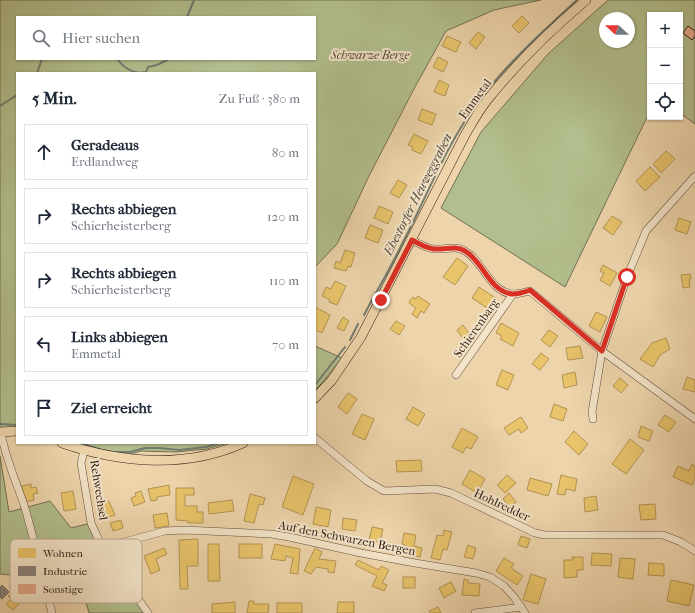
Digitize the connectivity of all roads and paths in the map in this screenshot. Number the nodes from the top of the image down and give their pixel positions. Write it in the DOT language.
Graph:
graph roads {
  1 [pos="586,0"];
  2 [pos="695,176"];
  3 [pos="412,240"];
  4 [pos="513,294"];
  5 [pos="602,351"];
  6 [pos="456,374"];
  7 [pos="316,397"];
  8 [pos="695,418"];
  9 [pos="593,419"];
  10 [pos="1,432"];
  11 [pos="16,432"];
  12 [pos="316,439"];
  13 [pos="65,444"];
  14 [pos="241,444"];
  15 [pos="84,451"];
  16 [pos="33,539"];
  17 [pos="99,539"];
  18 [pos="135,539"];
  19 [pos="695,551"];
  20 [pos="50,603"];
  21 [pos="141,603"];
  22 [pos="523,610"];
  23 [pos="52,613"];
  24 [pos="148,613"];
  25 [pos="475,613"];
  1 -- 3 [label="main road, Emmetal"];
  2 -- 5 [label="street"];
  3 -- 4 [label="street"];
  3 -- 7 [label="main road, Emmetal"];
  4 -- 5 [label="street"];
  4 -- 6 [label="street, Schierenbarg"];
  5 -- 8 [label="street"];
  5 -- 9 [label="street"];
  10 -- 11 [label="main road"];
  10 -- 16 [label="street"];
  12 -- 19 [label="street, Hohlredder"];
  13 -- 15 [label="main road"];
  14 -- 15 [label="main road"];
  15 -- 17 [label="street, Rehwechsel"];
  18 -- 22 [label="street, Auf den Schwarzen Bergen"];
  20 -- 23 [label="street"];
  21 -- 24 [label="street, Rehwechsel"];
  22 -- 25 [label="street"];
}
